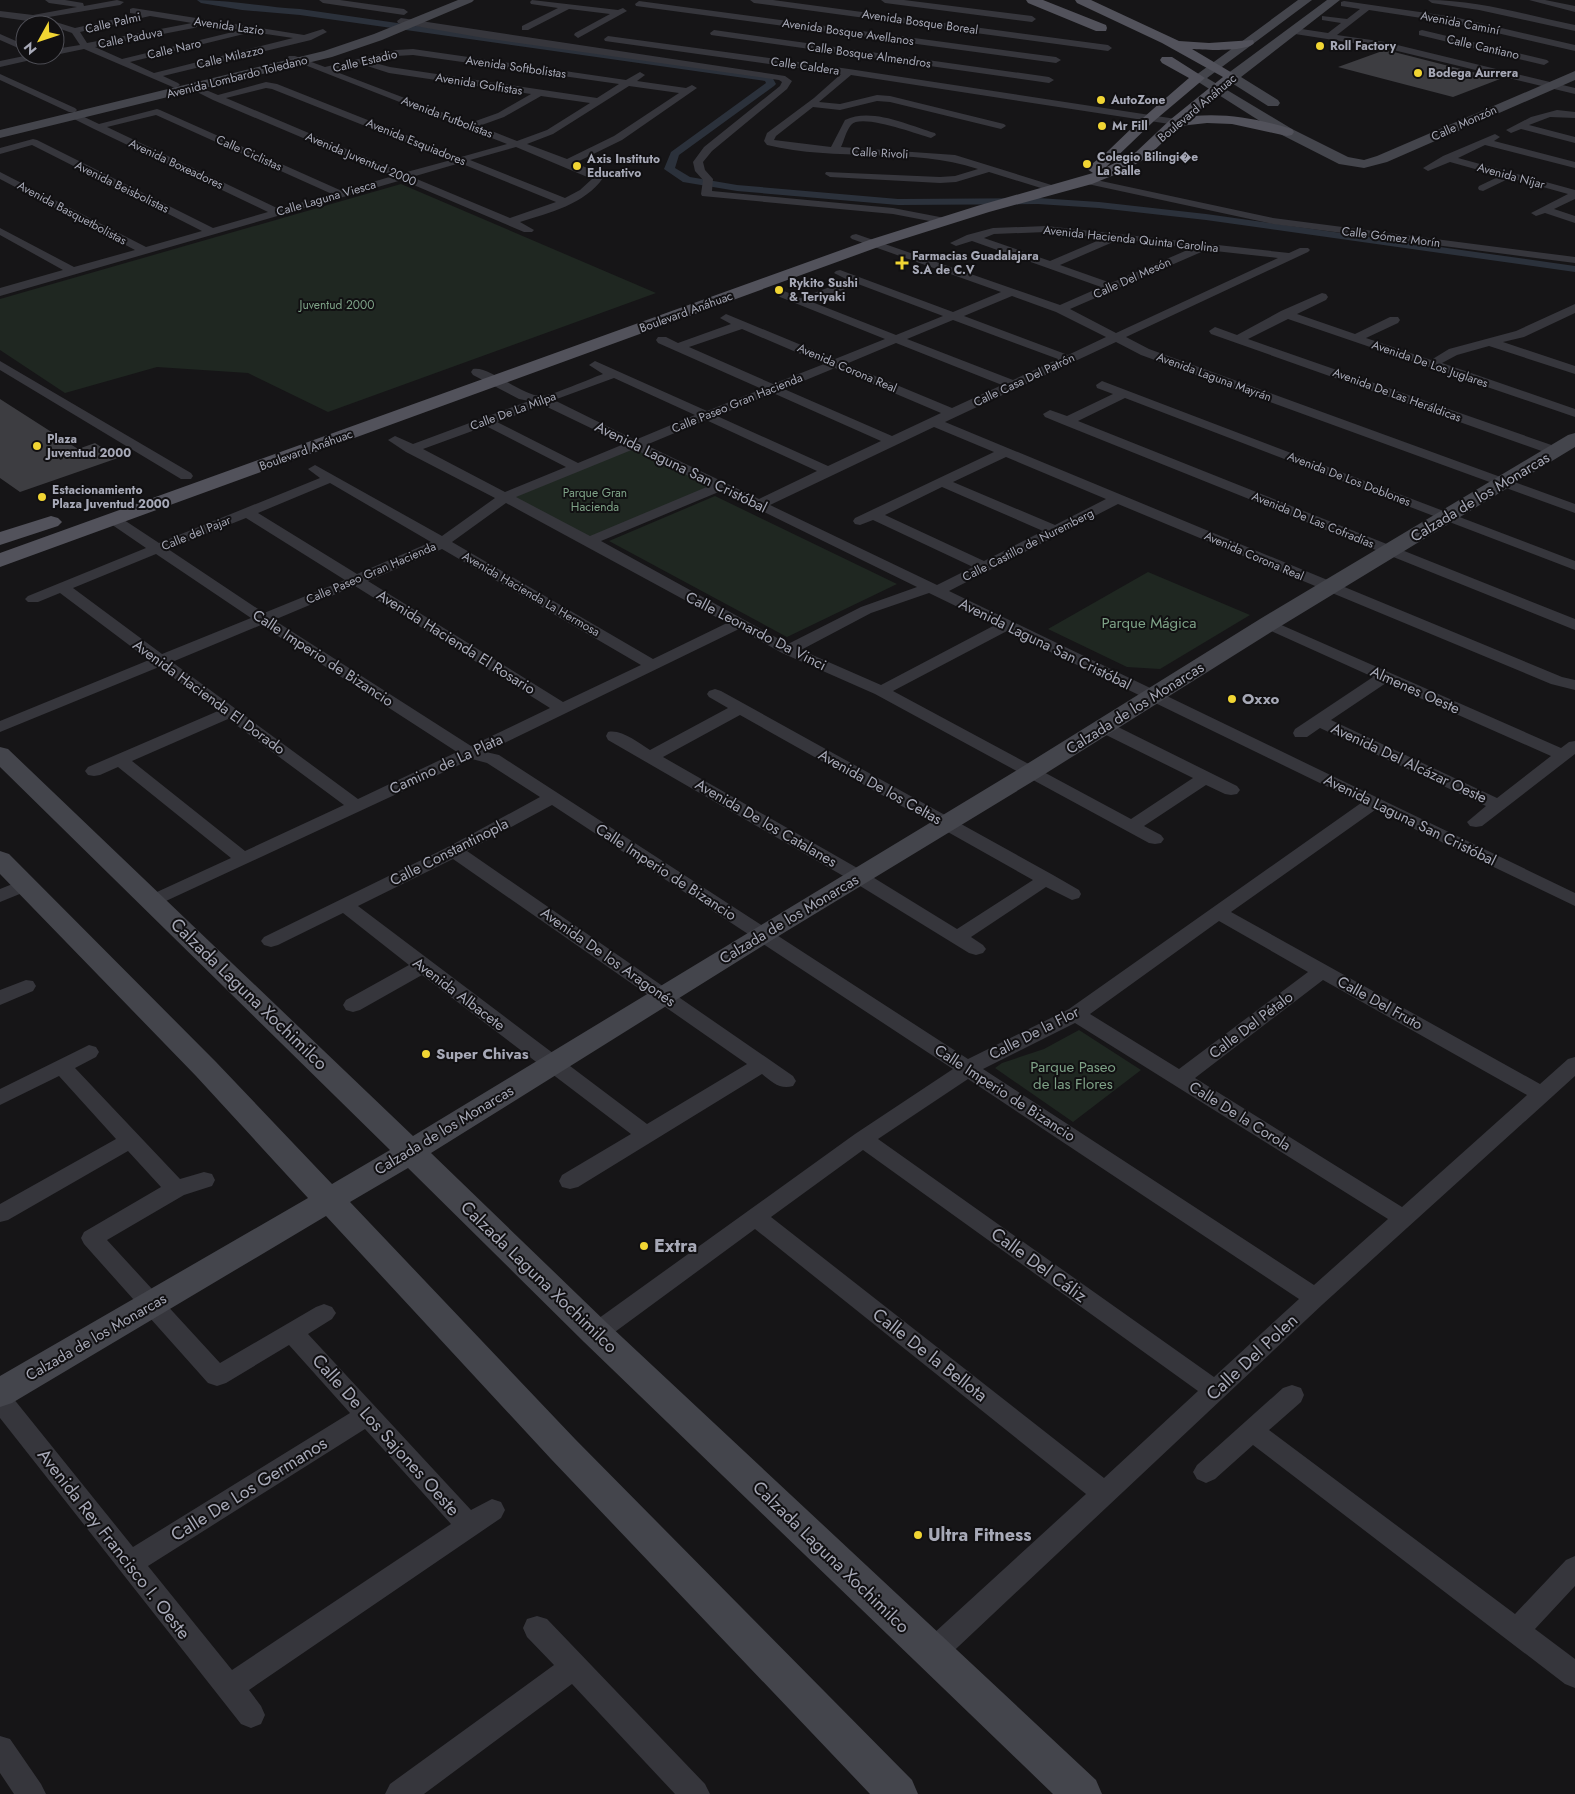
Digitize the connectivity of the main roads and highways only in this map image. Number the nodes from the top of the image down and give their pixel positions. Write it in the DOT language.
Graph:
graph roads {
  1 [pos="1032,0"];
  2 [pos="1050,0"];
  3 [pos="1086,2"];
  4 [pos="1112,33"];
  5 [pos="1167,40"];
  6 [pos="1248,43"];
  7 [pos="1152,53"];
  8 [pos="1176,122"];
  9 [pos="1287,132"];
  10 [pos="1051,188"];
  11 [pos="987,204"];
  12 [pos="946,216"];
  13 [pos="493,374"];
  14 [pos="186,476"];
  15 [pos="113,519"];
  16 [pos="0,539"];
  17 [pos="0,560"];
  1 -- 4 [label="main road"];
  2 -- 3 [label="main road"];
  3 -- 5 [label="main road"];
  5 -- 6 [label="main road"];
  5 -- 8 [label="main road, Boulevard Anáhuac"];
  7 -- 10 [label="main road, Boulevard Anáhuac"];
  8 -- 9 [label="main road"];
  8 -- 10 [label="main road, Boulevard Anáhuac"];
  10 -- 11 [label="main road, Boulevard Anáhuac"];
  10 -- 11 [label="main road, Boulevard Anáhuac"];
  11 -- 12 [label="main road, Boulevard Anáhuac"];
  12 -- 13 [label="main road, Boulevard Anáhuac"];
  12 -- 13 [label="main road, Boulevard Anáhuac"];
  13 -- 14 [label="main road, Boulevard Anáhuac"];
  13 -- 15 [label="main road, Boulevard Anáhuac"];
  14 -- 15 [label="main road"];
  14 -- 16 [label="main road, Boulevard Anáhuac"];
  15 -- 17 [label="main road, Boulevard Anáhuac"];
}
